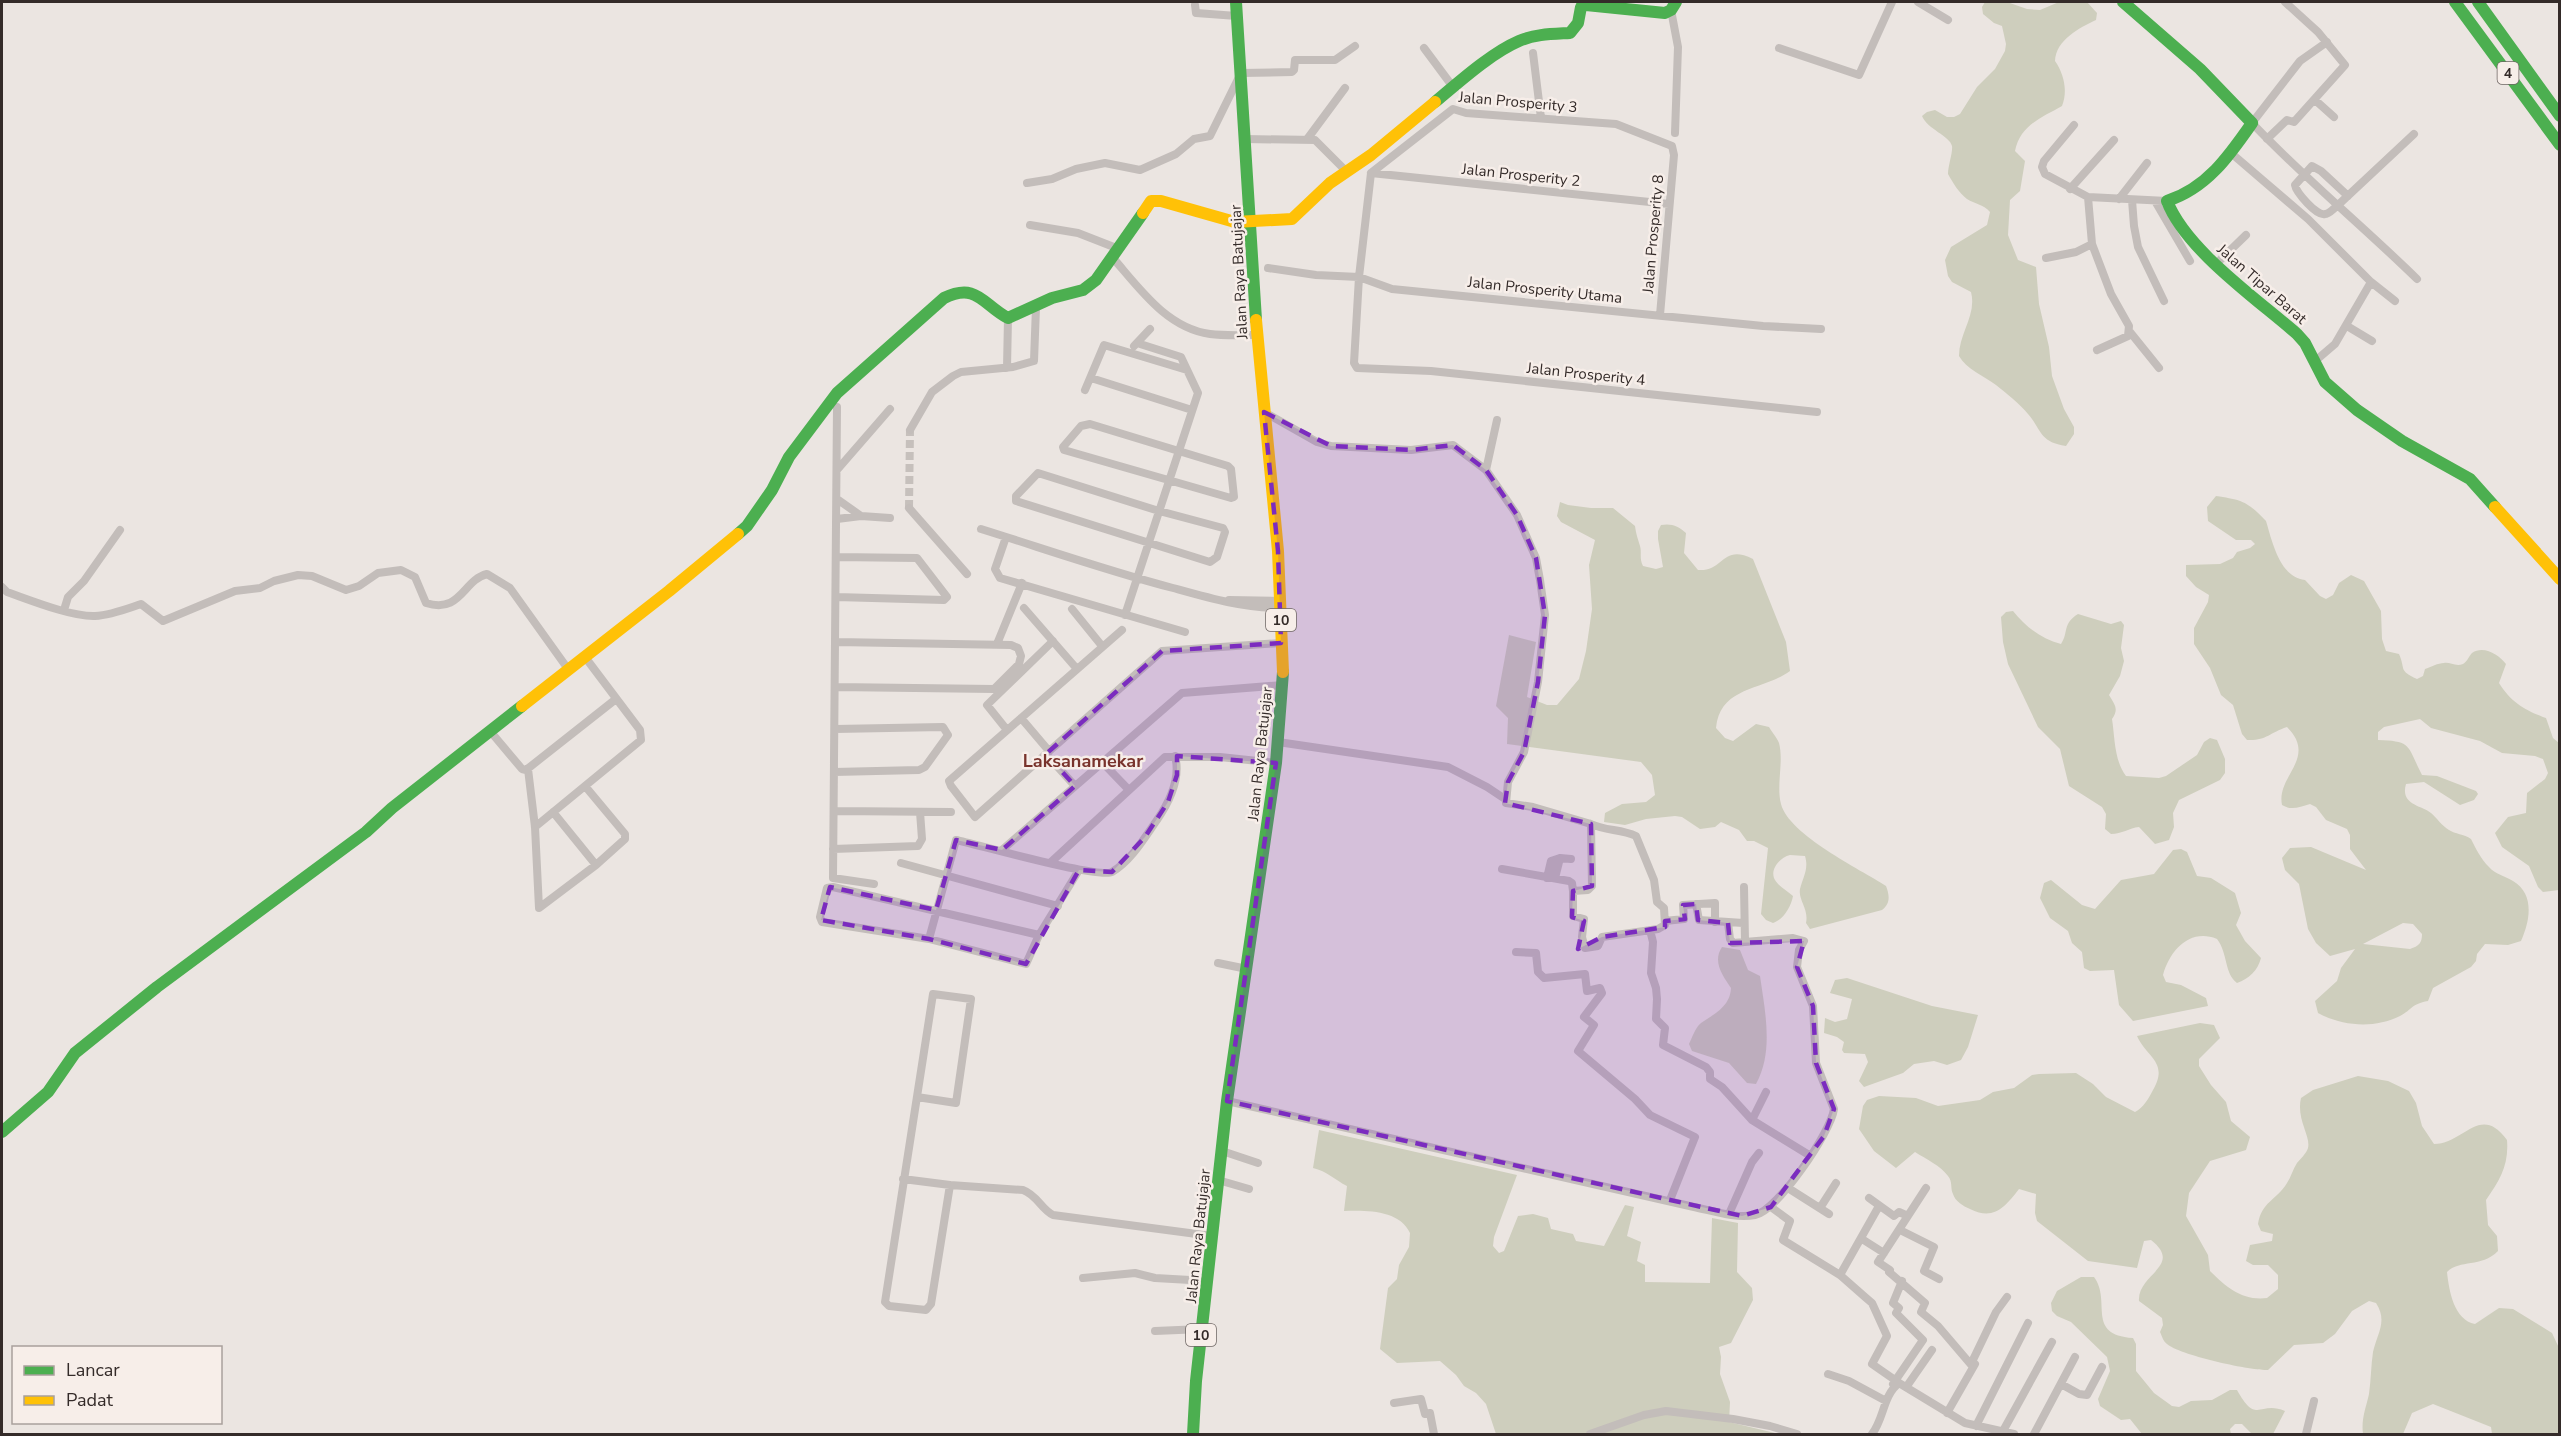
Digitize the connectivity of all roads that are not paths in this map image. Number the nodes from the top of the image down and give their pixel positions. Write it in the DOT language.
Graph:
graph roads {
  1 [pos="1236,2"];
  2 [pos="1892,2"];
  3 [pos="1917,2"];
  4 [pos="2123,2"];
  5 [pos="2285,2"];
  6 [pos="2455,2"];
  7 [pos="2478,2"];
  8 [pos="1195,5"];
  9 [pos="1673,6"];
  10 [pos="1237,16"];
  11 [pos="1948,20"];
  12 [pos="2327,42"];
  13 [pos="1355,46"];
  14 [pos="1424,48"];
  15 [pos="1779,48"];
  16 [pos="1533,53"];
  17 [pos="1241,74"];
  18 [pos="1453,87"];
  19 [pos="1345,88"];
  20 [pos="2315,100"];
  21 [pos="2559,116"];
  22 [pos="2334,117"];
  23 [pos="1541,118"];
  24 [pos="2252,123"];
  25 [pos="2074,125"];
  26 [pos="1675,133"];
  27 [pos="2414,134"];
  28 [pos="1308,138"];
  29 [pos="2267,139"];
  30 [pos="1245,140"];
  31 [pos="2114,140"];
  32 [pos="2559,145"];
  33 [pos="2231,153"];
  34 [pos="1674,155"];
  35 [pos="2146,163"];
  36 [pos="1346,171"];
  37 [pos="1371,173"];
  38 [pos="2304,176"];
  39 [pos="1027,183"];
  40 [pos="2070,189"];
  41 [pos="2348,196"];
  42 [pos="2088,197"];
  43 [pos="2119,199"];
  44 [pos="2132,200"];
  45 [pos="2161,201"];
  46 [pos="1669,204"];
  47 [pos="2337,206"];
  48 [pos="1251,222"];
  49 [pos="1030,225"];
  50 [pos="2246,235"];
  51 [pos="2092,244"];
  52 [pos="1116,254"];
  53 [pos="2046,258"];
  54 [pos="2190,261"];
  55 [pos="2216,264"];
  56 [pos="1268,268"];
  57 [pos="1359,277"];
  58 [pos="2417,279"];
  59 [pos="2371,282"];
  60 [pos="2164,301"];
  61 [pos="2394,301"];
  62 [pos="1036,307"];
  63 [pos="1660,315"];
  64 [pos="1008,318"];
  65 [pos="2347,326"];
  66 [pos="1150,330"];
  67 [pos="1821,330"];
  68 [pos="2130,332"];
  69 [pos="1257,335"];
  70 [pos="2372,340"];
  71 [pos="1137,343"];
  72 [pos="2097,350"];
  73 [pos="1128,352"];
  74 [pos="2314,362"];
  75 [pos="1007,368"];
  76 [pos="2159,368"];
  77 [pos="1187,370"];
  78 [pos="1092,378"];
  79 [pos="1085,390"];
  80 [pos="837,407"];
  81 [pos="890,409"];
  82 [pos="1192,410"];
  83 [pos="1264,412"];
  84 [pos="1817,412"];
  85 [pos="1497,420"];
  86 [pos="910,430"];
  87 [pos="1179,451"];
  88 [pos="837,470"];
  89 [pos="1486,470"];
  90 [pos="1169,480"];
  91 [pos="837,499"];
  92 [pos="909,508"];
  93 [pos="1159,511"];
  94 [pos="861,516"];
  95 [pos="890,518"];
  96 [pos="837,519"];
  97 [pos="981,529"];
  98 [pos="120,530"];
  99 [pos="1006,537"];
  100 [pos="1149,543"];
  101 [pos="836,558"];
  102 [pos="967,573"];
  103 [pos="1137,578"];
  104 [pos="2559,579"];
  105 [pos="1022,583"];
  106 [pos="2,587"];
  107 [pos="836,597"];
  108 [pos="1281,604"];
  109 [pos="1024,608"];
  110 [pos="1072,609"];
  111 [pos="64,610"];
  112 [pos="1125,615"];
  113 [pos="1122,630"];
  114 [pos="1185,632"];
  115 [pos="1053,641"];
  116 [pos="836,642"];
  117 [pos="1281,643"];
  118 [pos="997,644"];
  119 [pos="1102,646"];
  120 [pos="585,657"];
  121 [pos="568,669"];
  122 [pos="1077,669"];
  123 [pos="1283,685"];
  124 [pos="835,687"];
  125 [pos="616,699"];
  126 [pos="1021,718"];
  127 [pos="835,729"];
  128 [pos="1007,730"];
  129 [pos="490,731"];
  130 [pos="1278,742"];
  131 [pos="1048,752"];
  132 [pos="1175,756"];
  133 [pos="1101,761"];
  134 [pos="1276,763"];
  135 [pos="528,769"];
  136 [pos="834,772"];
  137 [pos="585,786"];
  138 [pos="1075,786"];
  139 [pos="1128,789"];
  140 [pos="1505,800"];
  141 [pos="834,811"];
  142 [pos="553,812"];
  143 [pos="920,812"];
  144 [pos="951,812"];
  145 [pos="1591,824"];
  146 [pos="535,827"];
  147 [pos="833,849"];
  148 [pos="1002,850"];
  149 [pos="1571,859"];
  150 [pos="901,863"];
  151 [pos="1050,863"];
  152 [pos="596,865"];
  153 [pos="1502,869"];
  154 [pos="1079,870"];
  155 [pos="945,874"];
  156 [pos="1551,878"];
  157 [pos="874,884"];
  158 [pos="1744,887"];
  159 [pos="1573,891"];
  160 [pos="1696,903"];
  161 [pos="1058,906"];
  162 [pos="936,910"];
  163 [pos="1665,921"];
  164 [pos="1715,922"];
  165 [pos="1728,923"];
  166 [pos="1743,923"];
  167 [pos="1650,930"];
  168 [pos="1039,935"];
  169 [pos="929,939"];
  170 [pos="1746,941"];
  171 [pos="1516,952"];
  172 [pos="1218,963"];
  173 [pos="1246,969"];
  174 [pos="1766,1092"];
  175 [pos="917,1097"];
  176 [pos="1227,1101"];
  177 [pos="1752,1120"];
  178 [pos="2,1132"];
  179 [pos="1222,1151"];
  180 [pos="1759,1153"];
  181 [pos="1809,1155"];
  182 [pos="1258,1163"];
  183 [pos="903,1179"];
  184 [pos="1218,1180"];
  185 [pos="1836,1183"];
  186 [pos="950,1185"];
  187 [pos="1788,1188"];
  188 [pos="1926,1188"];
  189 [pos="1249,1189"];
  190 [pos="1869,1198"];
  191 [pos="1670,1200"];
  192 [pos="1879,1206"];
  193 [pos="1770,1207"];
  194 [pos="1820,1208"];
  195 [pos="1729,1214"];
  196 [pos="1829,1214"];
  197 [pos="1908,1216"];
  198 [pos="1900,1230"];
  199 [pos="1212,1236"];
  200 [pos="1862,1239"];
  201 [pos="1884,1253"];
  202 [pos="1840,1275"];
  203 [pos="1083,1278"];
  204 [pos="1939,1279"];
  205 [pos="1208,1281"];
  206 [pos="1902,1281"];
  207 [pos="2007,1297"];
  208 [pos="2028,1323"];
  209 [pos="1202,1329"];
  210 [pos="1155,1330"];
  211 [pos="2052,1342"];
  212 [pos="1983,1349"];
  213 [pos="1932,1350"];
  214 [pos="2075,1357"];
  215 [pos="1972,1366"];
  216 [pos="2102,1367"];
  217 [pos="1828,1374"];
  218 [pos="1895,1380"];
  219 [pos="2061,1384"];
  220 [pos="1907,1386"];
  221 [pos="1891,1391"];
  222 [pos="1886,1401"];
  223 [pos="2314,1401"];
  224 [pos="1394,1403"];
  225 [pos="1947,1413"];
  226 [pos="1976,1426"];
  227 [pos="2003,1431"];
  228 [pos="1193,1434"];
  229 [pos="1434,1434"];
  230 [pos="1590,1434"];
  231 [pos="1797,1434"];
  232 [pos="1872,1434"];
  233 [pos="2014,1434"];
  234 [pos="2034,1434"];
  235 [pos="2306,1434"];
  1 -- 10 [label="main road, Jalan Raya Batujajar / 10"];
  2 -- 15 [label="street"];
  3 -- 11 [label="street"];
  4 -- 24 [label="main road"];
  5 -- 12 [label="street"];
  6 -- 32 [label="main road, 4"];
  7 -- 21 [label="main road, 4"];
  8 -- 10 [label="street"];
  9 -- 18 [label="main road"];
  9 -- 26 [label="street"];
  10 -- 17 [label="main road, Jalan Raya Batujajar / 10"];
  12 -- 20 [label="street"];
  12 -- 24 [label="street"];
  13 -- 17 [label="street"];
  14 -- 18 [label="street"];
  16 -- 23 [label="street"];
  17 -- 30 [label="main road, Jalan Raya Batujajar / 10"];
  17 -- 39 [label="street"];
  18 -- 36 [label="main road"];
  19 -- 28 [label="street"];
  20 -- 22 [label="street"];
  20 -- 29 [label="street"];
  23 -- 34 [label="street, Jalan Prosperity 3"];
  23 -- 37 [label="street, Jalan Prosperity 3"];
  24 -- 29 [label="street"];
  24 -- 33 [label="main road"];
  25 -- 40 [label="street"];
  27 -- 41 [label="street"];
  28 -- 30 [label="street"];
  28 -- 36 [label="street"];
  29 -- 38 [label="street"];
  30 -- 48 [label="main road, Jalan Raya Batujajar / 10"];
  31 -- 40 [label="street"];
  33 -- 45 [label="main road"];
  33 -- 59 [label="street"];
  34 -- 46 [label="street, Jalan Prosperity 8"];
  35 -- 43 [label="street"];
  36 -- 48 [label="main road"];
  37 -- 46 [label="street, Jalan Prosperity 2"];
  37 -- 57 [label="street"];
  38 -- 41 [label="street"];
  38 -- 47 [label="street"];
  38 -- 47 [label="street"];
  40 -- 42 [label="street"];
  41 -- 47 [label="street"];
  42 -- 43 [label="street"];
  42 -- 51 [label="street"];
  43 -- 44 [label="street"];
  44 -- 45 [label="street"];
  44 -- 60 [label="street"];
  45 -- 54 [label="street"];
  45 -- 55 [label="main road, Jalan Tipar Barat"];
  46 -- 63 [label="street, Jalan Prosperity 8"];
  47 -- 58 [label="street"];
  48 -- 52 [label="main road"];
  48 -- 69 [label="main road, Jalan Raya Batujajar / 10"];
  49 -- 52 [label="street"];
  50 -- 55 [label="street"];
  51 -- 53 [label="street"];
  51 -- 68 [label="street"];
  52 -- 62 [label="main road"];
  52 -- 69 [label="street"];
  55 -- 74 [label="main road, Jalan Tipar Barat"];
  56 -- 57 [label="street, Jalan Prosperity Utama"];
  57 -- 63 [label="street, Jalan Prosperity Utama"];
  57 -- 84 [label="street, Jalan Prosperity 4"];
  59 -- 61 [label="street"];
  59 -- 65 [label="street"];
  62 -- 64 [label="main road"];
  62 -- 75 [label="street"];
  63 -- 67 [label="street, Jalan Prosperity Utama"];
  64 -- 75 [label="street"];
  64 -- 120 [label="main road"];
  65 -- 70 [label="street"];
  65 -- 74 [label="street"];
  66 -- 71 [label="street"];
  68 -- 72 [label="street"];
  68 -- 76 [label="street"];
  69 -- 83 [label="main road, Jalan Raya Batujajar / 10"];
  71 -- 73 [label="street"];
  71 -- 77 [label="street"];
  73 -- 77 [label="street"];
  73 -- 78 [label="street"];
  74 -- 104 [label="main road, Jalan Tipar Barat"];
  75 -- 86 [label="street"];
  77 -- 82 [label="street"];
  78 -- 79 [label="street"];
  78 -- 82 [label="street"];
  80 -- 88 [label="street"];
  81 -- 88 [label="street"];
  82 -- 87 [label="street"];
  83 -- 89 [label="street"];
  83 -- 108 [label="main road, Jalan Raya Batujajar / 10"];
  85 -- 89 [label="street"];
  87 -- 90 [label="street"];
  87 -- 90 [label="street"];
  87 -- 90 [label="street"];
  88 -- 91 [label="street"];
  89 -- 140 [label="street"];
  90 -- 93 [label="street"];
  91 -- 94 [label="street"];
  91 -- 96 [label="street"];
  92 -- 102 [label="street"];
  93 -- 100 [label="street"];
  93 -- 100 [label="street"];
  93 -- 100 [label="street"];
  94 -- 95 [label="street"];
  94 -- 96 [label="street"];
  96 -- 101 [label="street"];
  97 -- 99 [label="street"];
  98 -- 111 [label="street"];
  99 -- 103 [label="street"];
  99 -- 105 [label="street"];
  100 -- 103 [label="street"];
  101 -- 107 [label="street"];
  101 -- 107 [label="street"];
  103 -- 108 [label="street"];
  103 -- 112 [label="street"];
  105 -- 112 [label="street"];
  105 -- 118 [label="street"];
  106 -- 111 [label="street"];
  107 -- 116 [label="street"];
  108 -- 117 [label="main road, Jalan Raya Batujajar / 10"];
  109 -- 115 [label="street"];
  110 -- 119 [label="street"];
  111 -- 121 [label="street"];
  112 -- 114 [label="street"];
  113 -- 119 [label="street"];
  115 -- 122 [label="street"];
  115 -- 128 [label="street"];
  116 -- 118 [label="street"];
  116 -- 124 [label="street"];
  117 -- 123 [label="main road, Jalan Raya Batujajar / 10"];
  117 -- 131 [label="street"];
  118 -- 124 [label="street"];
  119 -- 122 [label="street"];
  120 -- 121 [label="main road"];
  120 -- 125 [label="street"];
  121 -- 129 [label="main road"];
  122 -- 126 [label="street"];
  123 -- 130 [label="main road, Jalan Raya Batujajar / 10"];
  123 -- 133 [label="street"];
  124 -- 127 [label="street"];
  125 -- 135 [label="street"];
  125 -- 137 [label="street"];
  126 -- 128 [label="street"];
  126 -- 131 [label="street"];
  127 -- 136 [label="street"];
  127 -- 136 [label="street"];
  128 -- 131 [label="street"];
  129 -- 135 [label="street"];
  129 -- 178 [label="main road"];
  130 -- 134 [label="main road, Jalan Raya Batujajar / 10"];
  130 -- 140 [label="street"];
  131 -- 138 [label="street"];
  132 -- 134 [label="street"];
  132 -- 139 [label="street"];
  132 -- 154 [label="street"];
  133 -- 138 [label="street"];
  133 -- 139 [label="street"];
  134 -- 173 [label="main road, Jalan Raya Batujajar / 10"];
  135 -- 146 [label="street"];
  136 -- 141 [label="street"];
  137 -- 142 [label="street"];
  137 -- 152 [label="street"];
  138 -- 148 [label="street"];
  139 -- 151 [label="street"];
  140 -- 145 [label="street"];
  141 -- 143 [label="street"];
  141 -- 147 [label="street"];
  142 -- 146 [label="street"];
  142 -- 152 [label="street"];
  143 -- 144 [label="street"];
  143 -- 147 [label="street"];
  145 -- 159 [label="street"];
  145 -- 163 [label="street"];
  146 -- 152 [label="street"];
  147 -- 157 [label="street"];
  148 -- 151 [label="street"];
  148 -- 155 [label="street"];
  149 -- 156 [label="street"];
  150 -- 155 [label="street"];
  151 -- 154 [label="street"];
  153 -- 156 [label="street"];
  154 -- 161 [label="street"];
  155 -- 161 [label="street"];
  155 -- 162 [label="street"];
  156 -- 159 [label="street"];
  158 -- 166 [label="street"];
  159 -- 167 [label="street"];
  160 -- 163 [label="street"];
  160 -- 164 [label="street"];
  160 -- 164 [label="street"];
  161 -- 168 [label="street"];
  162 -- 168 [label="street"];
  162 -- 169 [label="street"];
  162 -- 169 [label="street"];
  163 -- 167 [label="street"];
  164 -- 165 [label="street"];
  165 -- 166 [label="street"];
  165 -- 170 [label="street"];
  166 -- 170 [label="street"];
  167 -- 177 [label="street"];
  168 -- 169 [label="street"];
  170 -- 181 [label="street"];
  171 -- 191 [label="street"];
  172 -- 173 [label="street"];
  173 -- 176 [label="main road, Jalan Raya Batujajar / 10"];
  174 -- 177 [label="street"];
  175 -- 175 [label="street"];
  175 -- 183 [label="street"];
  176 -- 179 [label="main road, Jalan Raya Batujajar / 10"];
  176 -- 191 [label="street"];
  177 -- 181 [label="street"];
  179 -- 182 [label="street"];
  179 -- 184 [label="main road, Jalan Raya Batujajar / 10"];
  180 -- 195 [label="street"];
  181 -- 187 [label="street"];
  183 -- 186 [label="street"];
  183 -- 186 [label="street"];
  184 -- 189 [label="street"];
  184 -- 199 [label="main road, Jalan Raya Batujajar / 10"];
  185 -- 194 [label="street"];
  186 -- 199 [label="street"];
  187 -- 193 [label="street"];
  187 -- 194 [label="street"];
  188 -- 197 [label="street"];
  190 -- 192 [label="street"];
  191 -- 195 [label="street"];
  192 -- 197 [label="street"];
  192 -- 200 [label="street"];
  193 -- 195 [label="street"];
  193 -- 202 [label="street"];
  194 -- 196 [label="street"];
  197 -- 198 [label="street"];
  198 -- 201 [label="street"];
  198 -- 204 [label="street"];
  199 -- 205 [label="main road, Jalan Raya Batujajar / 10"];
  200 -- 201 [label="street"];
  200 -- 202 [label="street"];
  201 -- 206 [label="street"];
  202 -- 218 [label="street"];
  203 -- 205 [label="street"];
  205 -- 209 [label="main road, Jalan Raya Batujajar / 10"];
  206 -- 215 [label="street"];
  206 -- 218 [label="street"];
  207 -- 215 [label="street"];
  208 -- 226 [label="street"];
  209 -- 210 [label="street"];
  209 -- 228 [label="main road, Jalan Raya Batujajar / 10"];
  211 -- 227 [label="street"];
  212 -- 215 [label="street"];
  213 -- 220 [label="street"];
  214 -- 219 [label="street"];
  215 -- 225 [label="street"];
  216 -- 219 [label="street"];
  217 -- 222 [label="street"];
  218 -- 221 [label="street"];
  219 -- 234 [label="street"];
  220 -- 221 [label="street"];
  220 -- 225 [label="street"];
  221 -- 222 [label="street"];
  222 -- 232 [label="street"];
  223 -- 235 [label="street"];
  224 -- 229 [label="street"];
  225 -- 226 [label="street"];
  226 -- 227 [label="street"];
  227 -- 233 [label="street"];
  230 -- 231 [label="street"];
}
